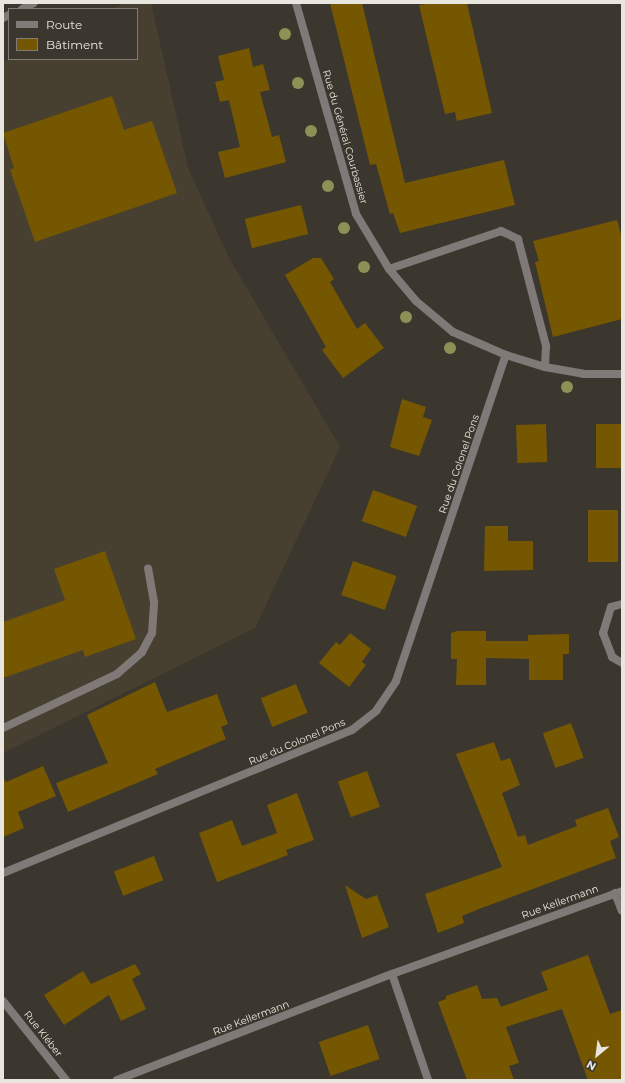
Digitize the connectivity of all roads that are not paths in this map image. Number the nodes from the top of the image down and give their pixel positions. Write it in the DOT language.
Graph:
graph roads {
  1 [pos="34,3"];
  2 [pos="296,3"];
  3 [pos="24,8"];
  4 [pos="389,269"];
  5 [pos="506,355"];
  6 [pos="545,367"];
  7 [pos="622,374"];
  8 [pos="148,569"];
  9 [pos="622,604"];
  10 [pos="622,663"];
  11 [pos="3,728"];
  12 [pos="3,873"];
  13 [pos="618,892"];
  14 [pos="622,911"];
  15 [pos="392,974"];
  16 [pos="3,1001"];
  17 [pos="66,1080"];
  18 [pos="117,1080"];
  19 [pos="428,1080"];
  1 -- 3 [label="street"];
  2 -- 4 [label="street, Rue du Général Courbassier"];
  4 -- 5 [label="street, Rue du Général Courbassier"];
  4 -- 6 [label="street"];
  5 -- 6 [label="street, Rue du Général Courbassier"];
  5 -- 12 [label="street, Rue du Colonel Pons"];
  6 -- 7 [label="street, Rue du Général Courbassier"];
  8 -- 11 [label="street"];
  9 -- 10 [label="street"];
  13 -- 14 [label="street"];
  13 -- 15 [label="street, Rue Kellermann"];
  15 -- 18 [label="street, Rue Kellermann"];
  15 -- 19 [label="street"];
  16 -- 17 [label="street, Rue Kléber"];
}
